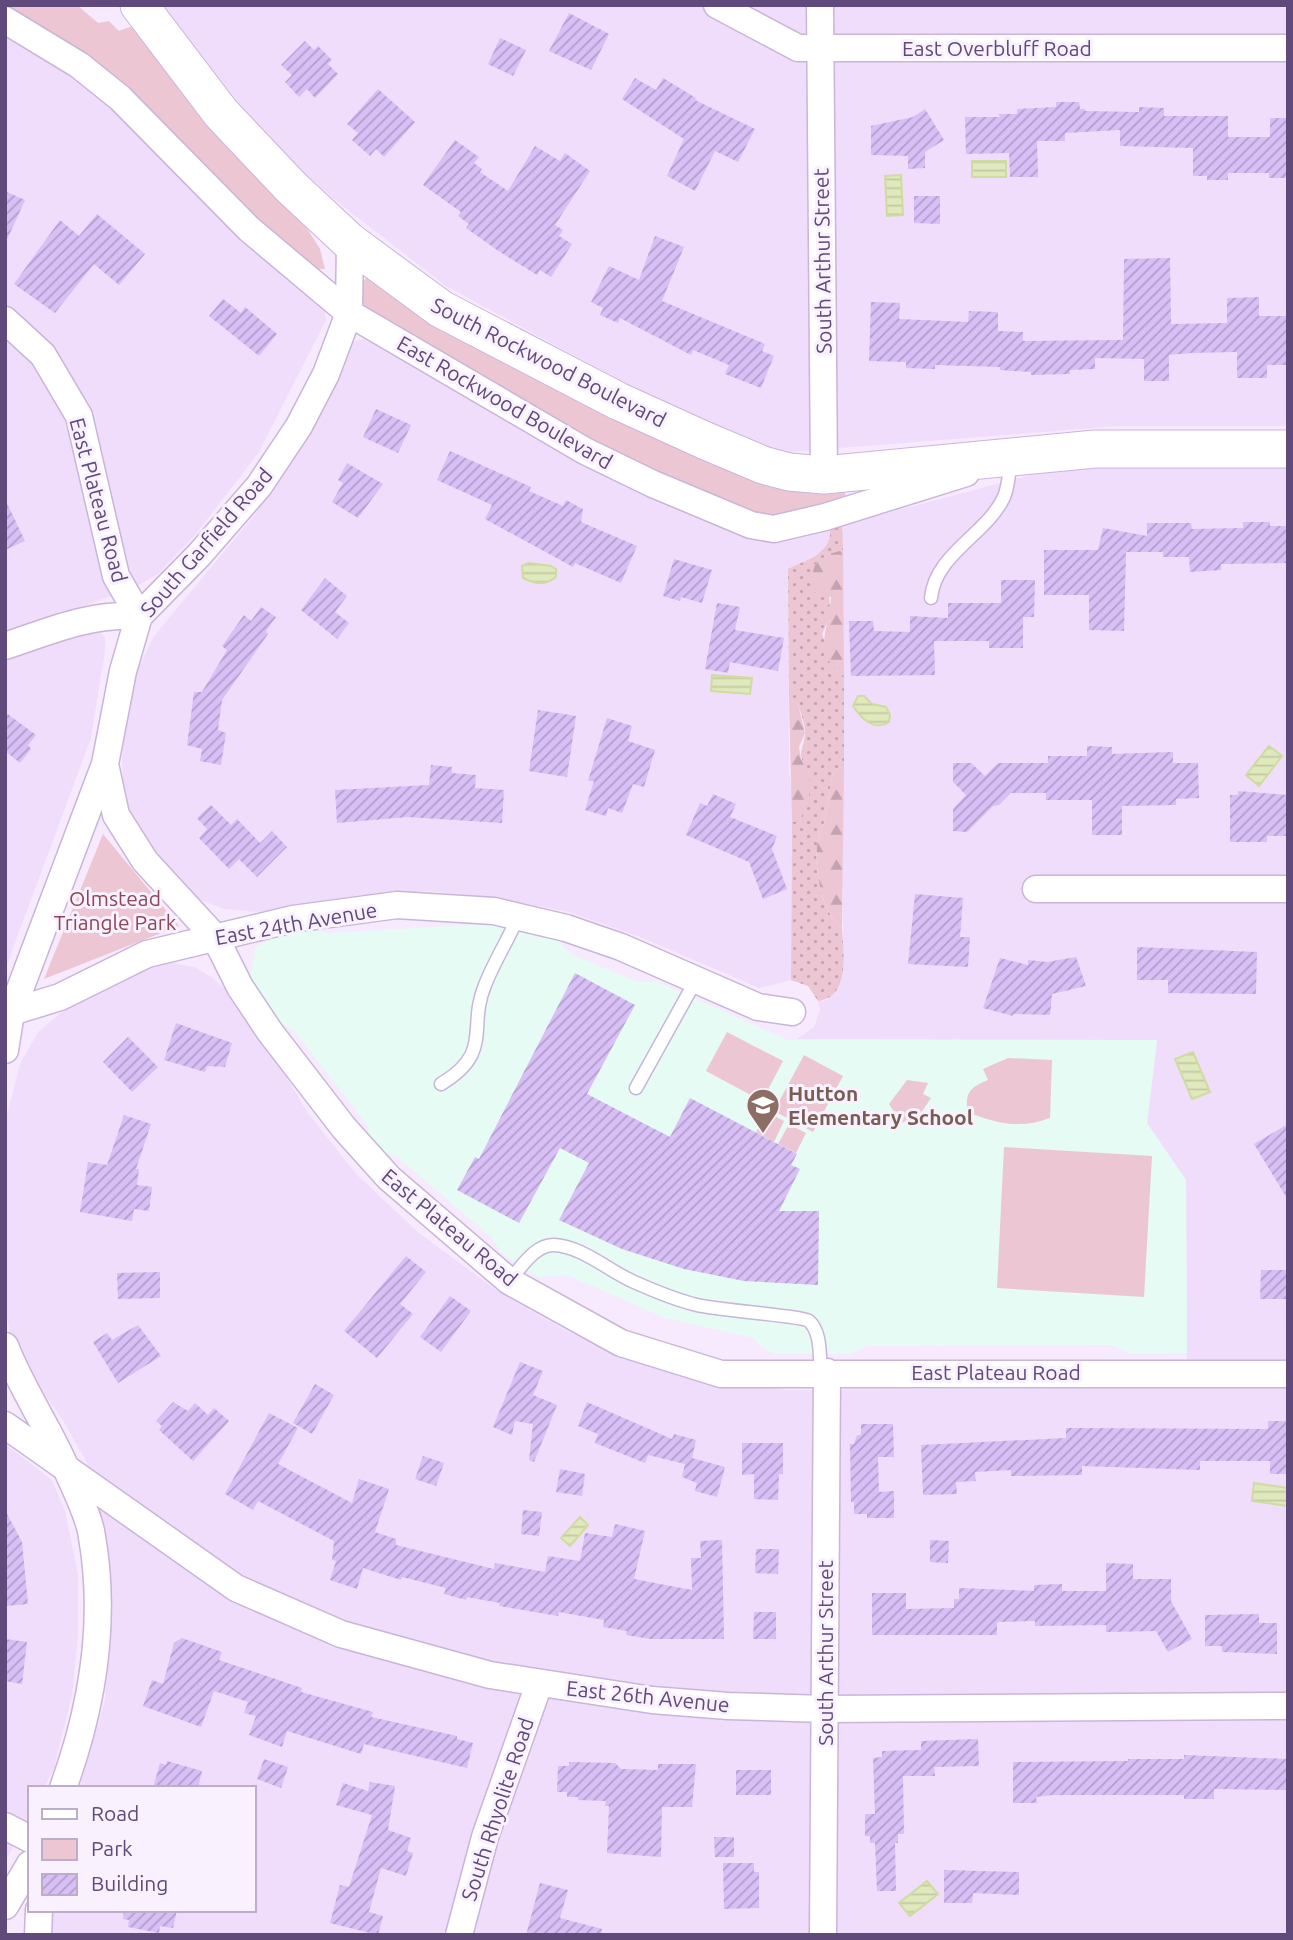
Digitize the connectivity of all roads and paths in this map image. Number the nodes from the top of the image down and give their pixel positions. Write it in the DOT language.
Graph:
graph roads {
  1 [pos="717,5"];
  2 [pos="820,5"];
  3 [pos="136,9"];
  4 [pos="5,20"];
  5 [pos="820,48"];
  6 [pos="1288,48"];
  7 [pos="350,242"];
  8 [pos="349,313"];
  9 [pos="5,320"];
  10 [pos="1288,449"];
  11 [pos="1011,458"];
  12 [pos="824,475"];
  13 [pos="931,598"];
  14 [pos="139,616"];
  15 [pos="5,646"];
  16 [pos="105,764"];
  17 [pos="1036,889"];
  18 [pos="1288,889"];
  19 [pos="519,917"];
  20 [pos="215,937"];
  21 [pos="696,979"];
  22 [pos="792,1012"];
  23 [pos="8,1013"];
  24 [pos="5,1050"];
  25 [pos="441,1084"];
  26 [pos="636,1088"];
  27 [pos="509,1281"];
  28 [pos="5,1346"];
  29 [pos="824,1372"];
  30 [pos="1288,1374"];
  31 [pos="5,1425"];
  32 [pos="64,1464"];
  33 [pos="539,1684"];
  34 [pos="1288,1706"];
  35 [pos="825,1709"];
  36 [pos="63,1786"];
  37 [pos="5,1826"];
  38 [pos="28,1838"];
  39 [pos="28,1867"];
  40 [pos="5,1906"];
  41 [pos="39,1912"];
  42 [pos="38,1935"];
  43 [pos="459,1935"];
  44 [pos="823,1935"];
  1 -- 5 [label="street, East Overbluff Road"];
  2 -- 5 [label="street, South Arthur Street"];
  3 -- 7 [label="street, South Rockwood Boulevard"];
  4 -- 8 [label="street, East Rockwood Boulevard"];
  5 -- 6 [label="street, East Overbluff Road"];
  5 -- 12 [label="street, South Arthur Street"];
  7 -- 8 [label="street, South Garfield Road"];
  7 -- 12 [label="street, South Rockwood Boulevard"];
  8 -- 11 [label="street, East Rockwood Boulevard"];
  8 -- 14 [label="street, South Garfield Road"];
  9 -- 14 [label="street, East Plateau Road"];
  10 -- 11 [label="street, East Rockwood Boulevard"];
  11 -- 12 [label="street, East Rockwood Boulevard"];
  11 -- 13 [label="lane"];
  14 -- 15 [label="street"];
  14 -- 16 [label="street, South Garfield Road"];
  16 -- 20 [label="street, East Plateau Road"];
  16 -- 23 [label="street, South Garfield Road"];
  17 -- 18 [label="street"];
  19 -- 20 [label="street, East 24th Avenue"];
  19 -- 21 [label="street, East 24th Avenue"];
  19 -- 25 [label="lane"];
  20 -- 23 [label="street, East 24th Avenue"];
  20 -- 27 [label="street, East Plateau Road"];
  21 -- 22 [label="street, East 24th Avenue"];
  21 -- 26 [label="lane"];
  23 -- 24 [label="street, South Garfield Road"];
  27 -- 29 [label="street, East Plateau Road"];
  27 -- 29 [label="lane"];
  28 -- 32 [label="street"];
  29 -- 30 [label="street, East Plateau Road"];
  29 -- 35 [label="street, South Arthur Street"];
  31 -- 32 [label="street, East 26th Avenue"];
  32 -- 33 [label="street, East 26th Avenue"];
  32 -- 36 [label="street"];
  33 -- 35 [label="street, East 26th Avenue"];
  33 -- 43 [label="street, South Rhyolite Road"];
  34 -- 35 [label="street, East 26th Avenue"];
  35 -- 44 [label="street, South Arthur Street"];
  37 -- 38 [label="street"];
  39 -- 40 [label="street"];
  41 -- 42 [label="street"];
}
